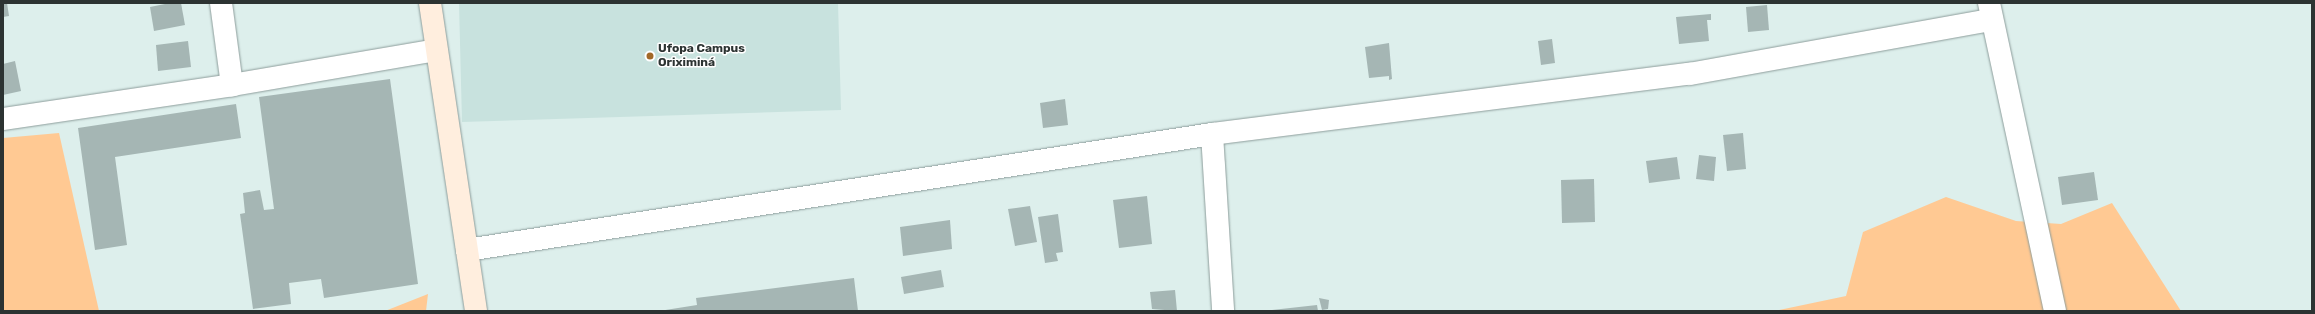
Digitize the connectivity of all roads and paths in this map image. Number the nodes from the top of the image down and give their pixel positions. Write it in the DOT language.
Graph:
graph roads {
  1 [pos="221,3"];
  2 [pos="430,3"];
  3 [pos="1990,12"];
  4 [pos="436,50"];
  5 [pos="232,86"];
  6 [pos="3,119"];
  7 [pos="1212,134"];
  8 [pos="467,250"];
  9 [pos="476,311"];
  10 [pos="1223,311"];
  11 [pos="2055,311"];
  1 -- 5 [label="street"];
  2 -- 4 [label="main road"];
  3 -- 7 [label="street"];
  3 -- 11 [label="street"];
  4 -- 5 [label="street"];
  4 -- 8 [label="main road"];
  5 -- 6 [label="street"];
  7 -- 8 [label="street"];
  7 -- 10 [label="street"];
  8 -- 9 [label="main road"];
}
